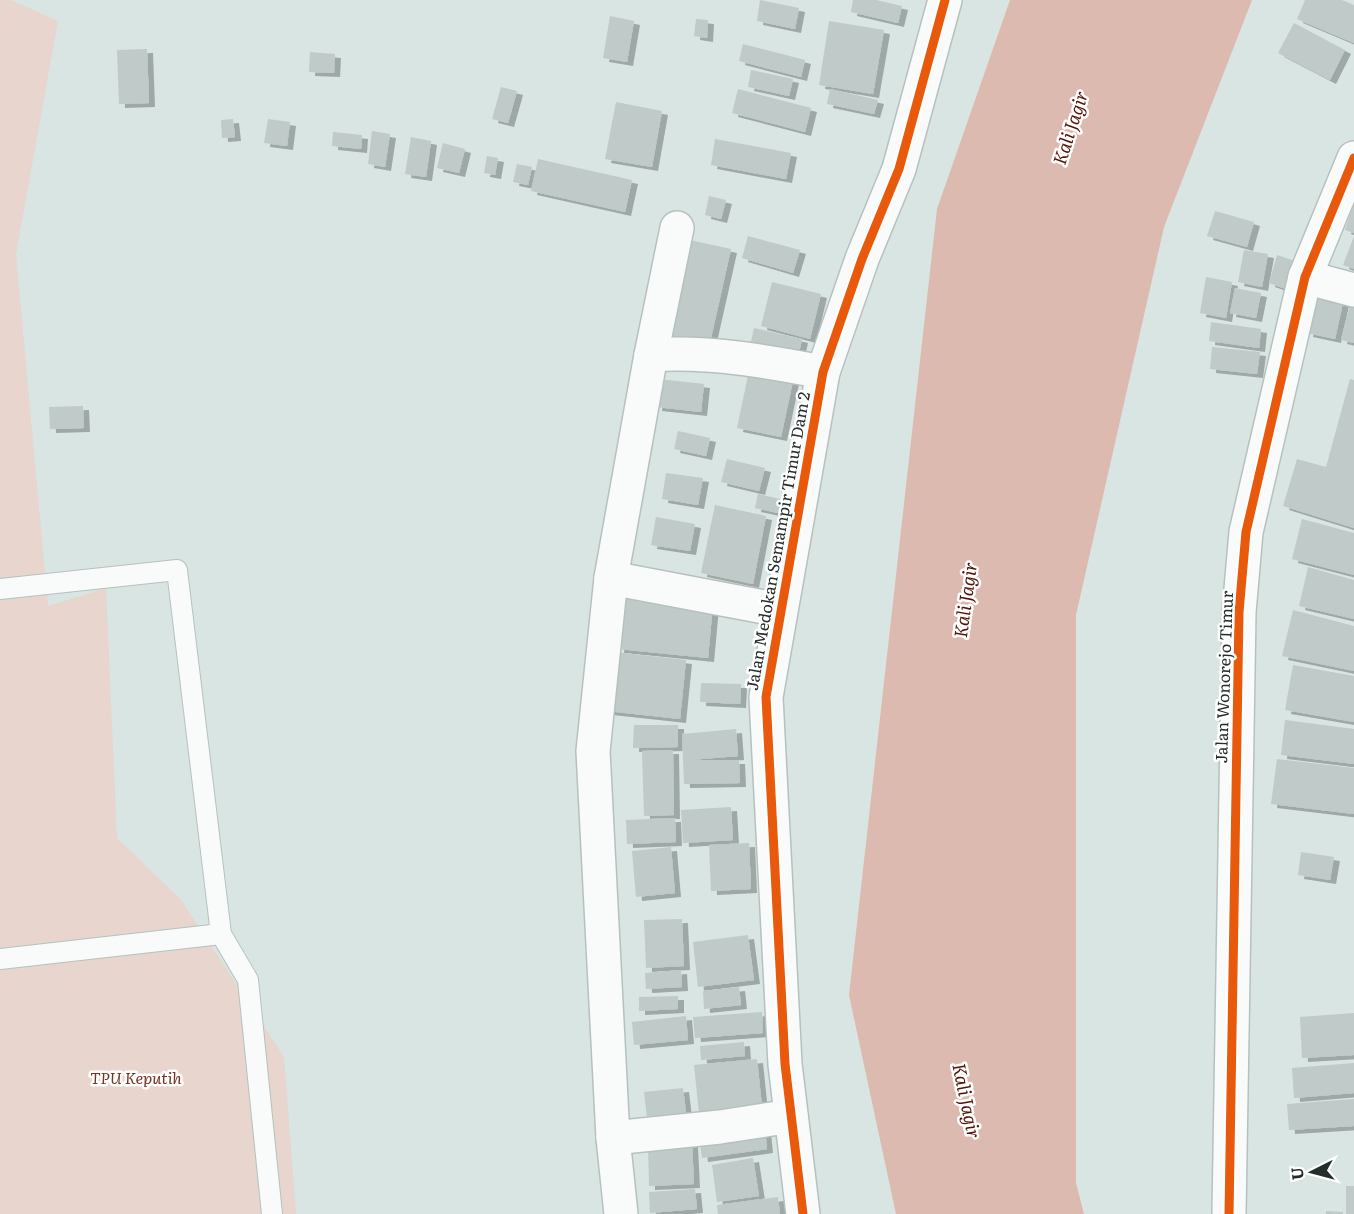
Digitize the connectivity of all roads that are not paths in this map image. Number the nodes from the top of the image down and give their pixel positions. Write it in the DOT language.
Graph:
graph roads {
  1 [pos="945,0"];
  2 [pos="1354,158"];
  3 [pos="677,228"];
  4 [pos="1305,277"];
  5 [pos="1354,290"];
  6 [pos="651,355"];
  7 [pos="823,372"];
  8 [pos="611,578"];
  9 [pos="0,589"];
  10 [pos="780,610"];
  11 [pos="221,934"];
  12 [pos="0,959"];
  13 [pos="791,1116"];
  14 [pos="613,1138"];
  15 [pos="272,1214"];
  16 [pos="621,1214"];
  17 [pos="803,1214"];
  18 [pos="1229,1214"];
  1 -- 7 [label="street, Jalan Medokan Semampir Timur Dam 2"];
  2 -- 4 [label="street, Jalan Wonorejo Timur"];
  3 -- 6 [label="street"];
  4 -- 5 [label="street"];
  4 -- 18 [label="street, Jalan Wonorejo Timur"];
  6 -- 7 [label="street"];
  6 -- 8 [label="street"];
  7 -- 10 [label="street, Jalan Medokan Semampir Timur Dam 2"];
  8 -- 10 [label="street"];
  8 -- 14 [label="street"];
  9 -- 11 [label="lane"];
  10 -- 13 [label="street, Jalan Medokan Semampir Timur Dam 2"];
  11 -- 12 [label="lane"];
  11 -- 15 [label="lane"];
  13 -- 14 [label="street"];
  13 -- 17 [label="street, Jalan Medokan Semampir Timur Dam 2"];
  14 -- 16 [label="street"];
}
